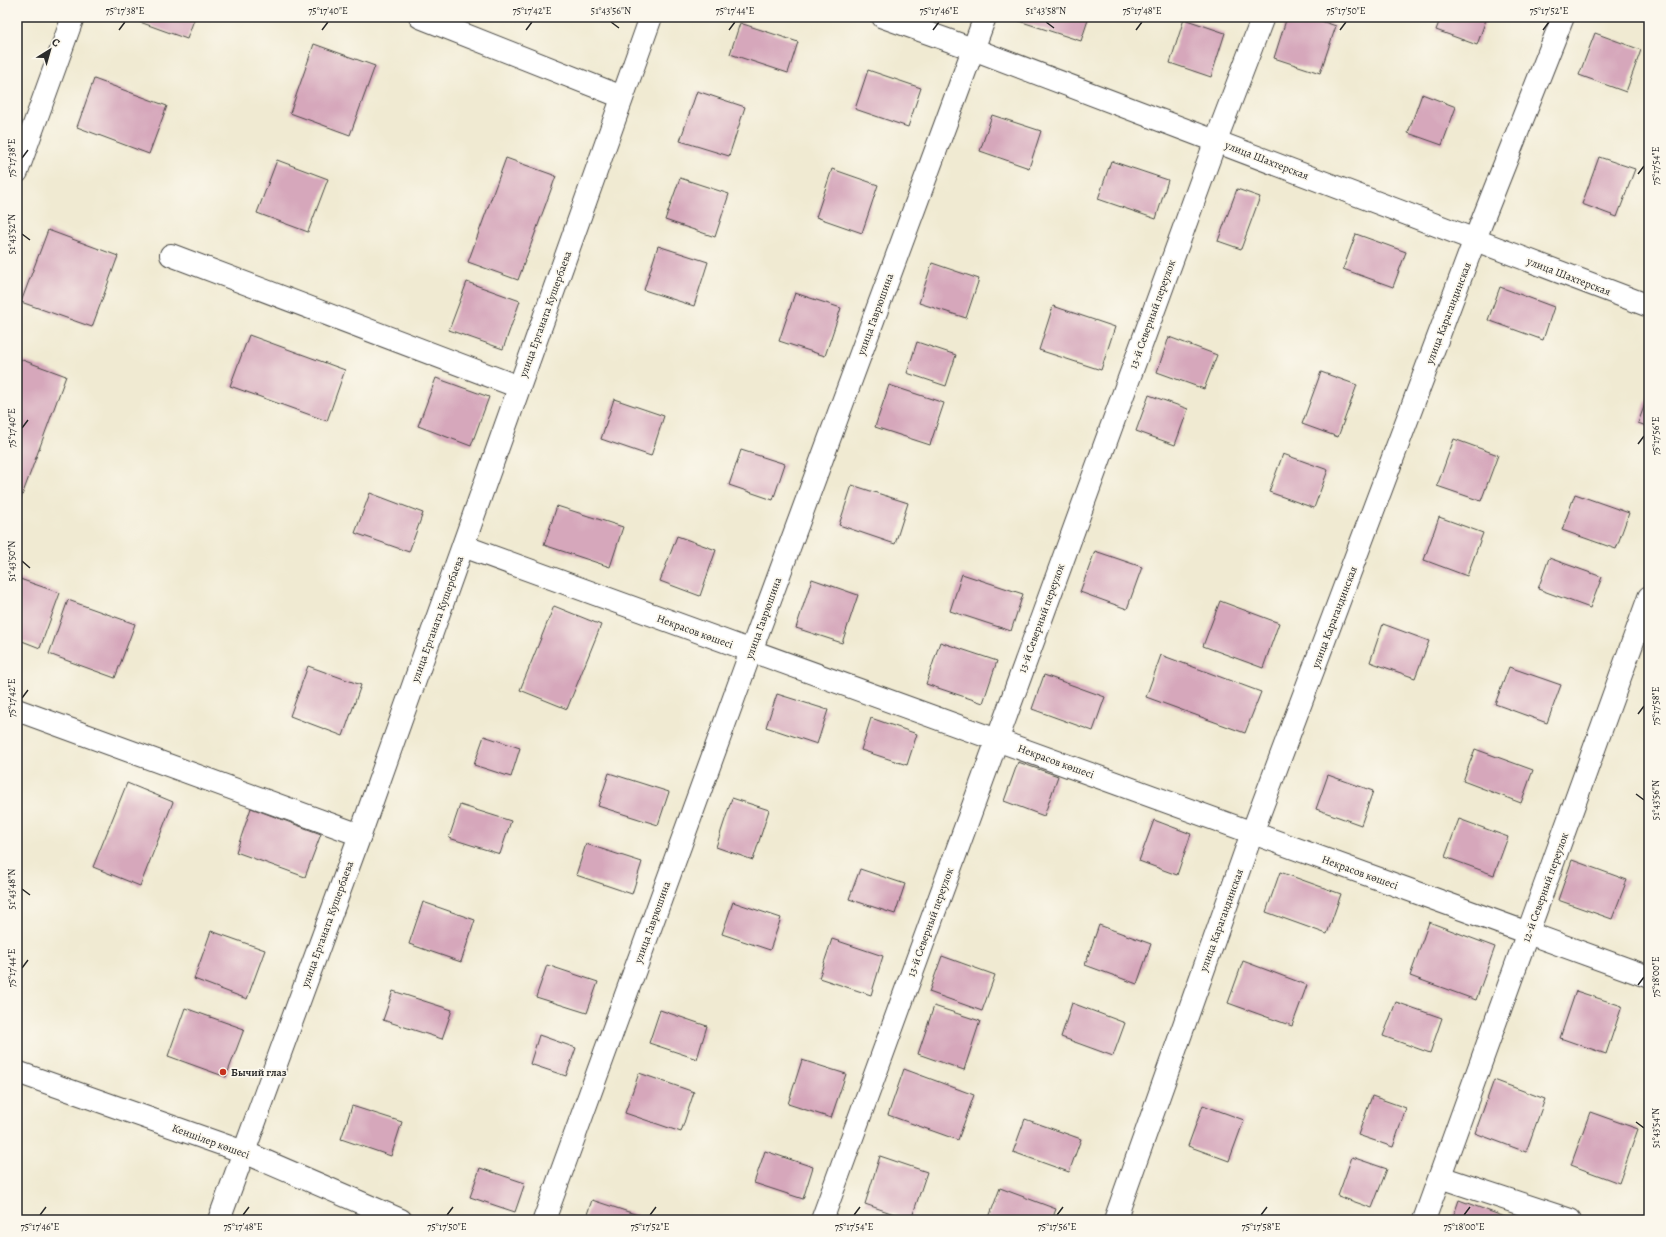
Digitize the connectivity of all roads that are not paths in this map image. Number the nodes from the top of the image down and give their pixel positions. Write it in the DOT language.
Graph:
graph roads {
  1 [pos="74,17"];
  2 [pos="420,17"];
  3 [pos="651,17"];
  4 [pos="883,17"];
  5 [pos="985,17"];
  6 [pos="1263,17"];
  7 [pos="1563,17"];
  8 [pos="973,48"];
  9 [pos="622,97"];
  10 [pos="1216,140"];
  11 [pos="17,172"];
  12 [pos="1475,239"];
  13 [pos="171,255"];
  14 [pos="1649,306"];
  15 [pos="519,387"];
  16 [pos="462,546"];
  17 [pos="1649,597"];
  18 [pos="751,651"];
  19 [pos="17,710"];
  20 [pos="996,740"];
  21 [pos="1252,833"];
  22 [pos="360,835"];
  23 [pos="1528,933"];
  24 [pos="1649,977"];
  25 [pos="17,1072"];
  26 [pos="244,1152"];
  27 [pos="1440,1176"];
  28 [pos="218,1220"];
  29 [pos="401,1220"];
  30 [pos="544,1220"];
  31 [pos="822,1220"];
  32 [pos="1115,1220"];
  33 [pos="1424,1220"];
  34 [pos="1570,1220"];
  1 -- 11 [label="street"];
  2 -- 9 [label="street"];
  3 -- 9 [label="street, улица Ерганата Кушербаева"];
  4 -- 8 [label="street, улица Шахтерская"];
  5 -- 8 [label="street, улица Гаврюшина"];
  6 -- 10 [label="street, 13-й Северный переулок"];
  7 -- 12 [label="street, улица Карагандинская"];
  8 -- 10 [label="street, улица Шахтерская"];
  8 -- 18 [label="street, улица Гаврюшина"];
  9 -- 15 [label="street, улица Ерганата Кушербаева"];
  10 -- 12 [label="street, улица Шахтерская"];
  10 -- 20 [label="street, 13-й Северный переулок"];
  12 -- 14 [label="street, улица Шахтерская"];
  12 -- 21 [label="street, улица Карагандинская"];
  13 -- 15 [label="street"];
  15 -- 16 [label="street, улица Ерганата Кушербаева"];
  16 -- 18 [label="street, Некрасов көшесі"];
  16 -- 22 [label="street, улица Ерганата Кушербаева"];
  17 -- 23 [label="street, 12-й Северный переулок"];
  18 -- 20 [label="street, Некрасов көшесі"];
  18 -- 30 [label="street, улица Гаврюшина"];
  19 -- 22 [label="street"];
  20 -- 21 [label="street, Некрасов көшесі"];
  20 -- 31 [label="street, 13-й Северный переулок"];
  21 -- 23 [label="street, Некрасов көшесі"];
  21 -- 32 [label="street, улица Карагандинская"];
  22 -- 26 [label="street, улица Ерганата Кушербаева"];
  23 -- 24 [label="street, Некрасов көшесі"];
  23 -- 27 [label="street, 12-й Северный переулок"];
  25 -- 26 [label="street, Кеншілер көшесі"];
  26 -- 28 [label="street, улица Ерганата Кушербаева"];
  26 -- 29 [label="street, Кеншілер көшесі"];
  27 -- 33 [label="street, 12-й Северный переулок"];
  27 -- 34 [label="street"];
}
